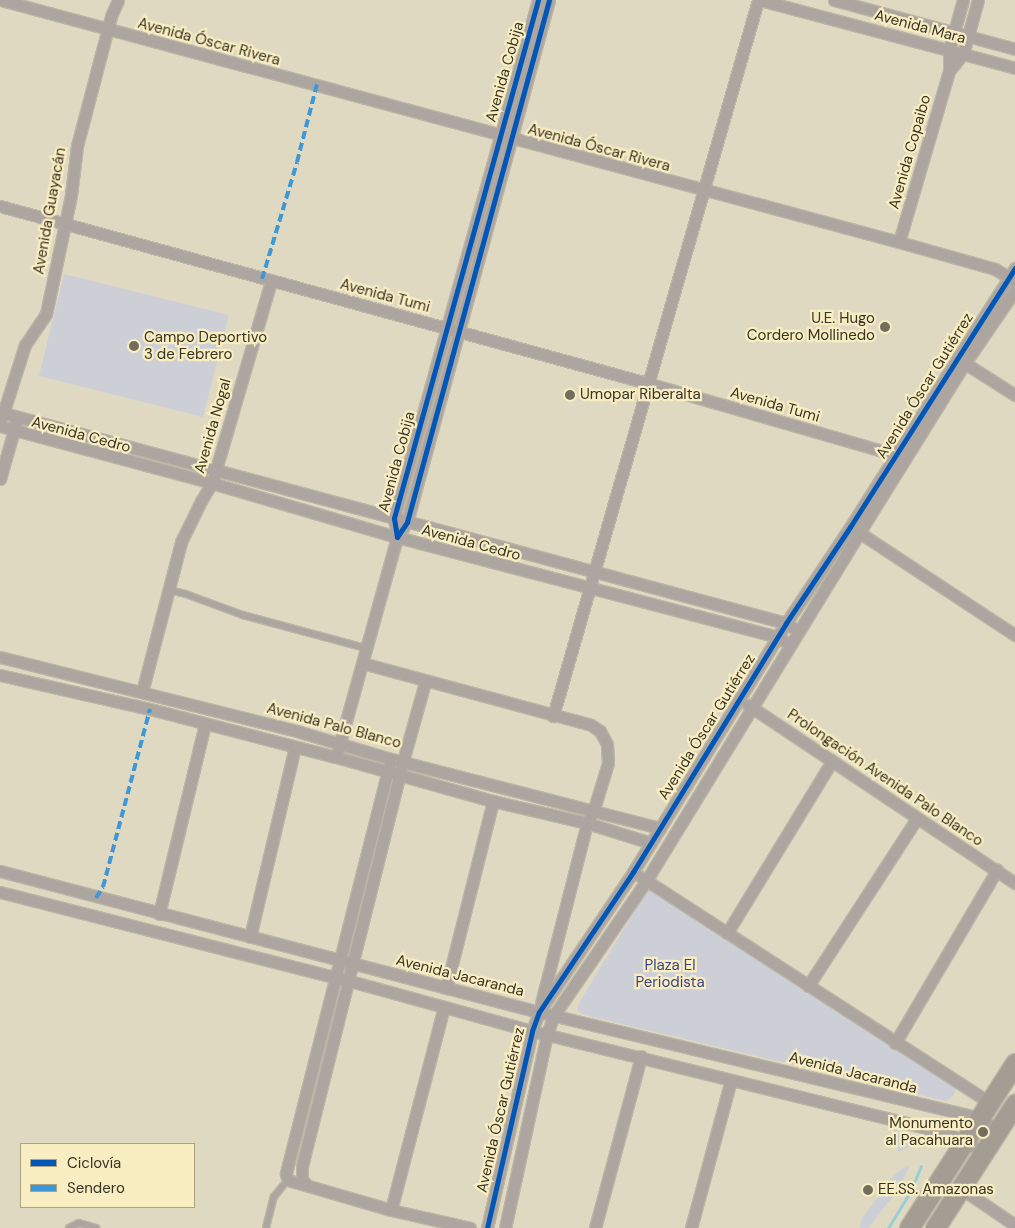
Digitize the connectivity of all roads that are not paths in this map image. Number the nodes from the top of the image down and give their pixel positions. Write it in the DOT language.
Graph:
graph roads {
  1 [pos="1,0"];
  2 [pos="118,0"];
  3 [pos="538,0"];
  4 [pos="549,0"];
  5 [pos="759,0"];
  6 [pos="834,0"];
  7 [pos="963,0"];
  8 [pos="978,0"];
  9 [pos="108,27"];
  10 [pos="954,32"];
  11 [pos="968,36"];
  12 [pos="1015,49"];
  13 [pos="949,50"];
  14 [pos="963,54"];
  15 [pos="1015,68"];
  16 [pos="949,71"];
  17 [pos="500,135"];
  18 [pos="512,138"];
  19 [pos="702,189"];
  20 [pos="0,206"];
  21 [pos="64,224"];
  22 [pos="899,242"];
  23 [pos="1013,275"];
  24 [pos="271,281"];
  25 [pos="1015,290"];
  26 [pos="447,329"];
  27 [pos="460,332"];
  28 [pos="961,360"];
  29 [pos="647,383"];
  30 [pos="1015,395"];
  31 [pos="18,416"];
  32 [pos="1,418"];
  33 [pos="14,430"];
  34 [pos="899,461"];
  35 [pos="216,469"];
  36 [pos="0,479"];
  37 [pos="212,483"];
  38 [pos="394,518"];
  39 [pos="407,522"];
  40 [pos="855,530"];
  41 [pos="397,537"];
  42 [pos="593,572"];
  43 [pos="589,586"];
  44 [pos="168,590"];
  45 [pos="786,623"];
  46 [pos="800,632"];
  47 [pos="1015,636"];
  48 [pos="778,637"];
  49 [pos="791,646"];
  50 [pos="365,648"];
  51 [pos="0,658"];
  52 [pos="362,663"];
  53 [pos="0,675"];
  54 [pos="425,682"];
  55 [pos="142,692"];
  56 [pos="739,698"];
  57 [pos="752,708"];
  58 [pos="553,716"];
  59 [pos="205,724"];
  60 [pos="340,744"];
  61 [pos="296,747"];
  62 [pos="336,757"];
  63 [pos="391,759"];
  64 [pos="403,761"];
  65 [pos="832,761"];
  66 [pos="388,772"];
  67 [pos="401,776"];
  68 [pos="493,801"];
  69 [pos="593,812"];
  70 [pos="917,818"];
  71 [pos="588,823"];
  72 [pos="660,828"];
  73 [pos="651,843"];
  74 [pos="997,870"];
  75 [pos="0,871"];
  76 [pos="633,872"];
  77 [pos="646,881"];
  78 [pos="1015,883"];
  79 [pos="0,892"];
  80 [pos="96,898"];
  81 [pos="159,914"];
  82 [pos="91,917"];
  83 [pos="727,933"];
  84 [pos="250,937"];
  85 [pos="339,961"];
  86 [pos="353,964"];
  87 [pos="335,978"];
  88 [pos="350,981"];
  89 [pos="808,986"];
  90 [pos="446,988"];
  91 [pos="444,1007"];
  92 [pos="538,1012"];
  93 [pos="554,1015"];
  94 [pos="532,1031"];
  95 [pos="547,1034"];
  96 [pos="895,1043"];
  97 [pos="641,1056"];
  98 [pos="1015,1063"];
  99 [pos="731,1080"];
  100 [pos="989,1102"];
  101 [pos="1015,1104"];
  102 [pos="979,1118"];
  103 [pos="998,1130"];
  104 [pos="964,1140"];
  105 [pos="984,1152"];
  106 [pos="287,1177"];
  107 [pos="305,1183"];
  108 [pos="960,1188"];
  109 [pos="391,1210"];
  110 [pos="1015,1225"];
  111 [pos="69,1228"];
  112 [pos="96,1228"];
  113 [pos="266,1228"];
  114 [pos="470,1228"];
  115 [pos="487,1228"];
  116 [pos="505,1228"];
  117 [pos="595,1228"];
  118 [pos="690,1228"];
  119 [pos="909,1228"];
  120 [pos="934,1228"];
  1 -- 9 [label="street, Avenida Óscar Rivera"];
  2 -- 9 [label="street, Avenida Guayacán"];
  3 -- 17 [label="street, Avenida Cobija"];
  4 -- 18 [label="street, Avenida Cobija"];
  5 -- 13 [label="street, Avenida Mara"];
  5 -- 19 [label="street"];
  6 -- 10 [label="street, Avenida Mara"];
  7 -- 10 [label="street, Avenida Copaibo"];
  8 -- 11 [label="street, Avenida Copaibo"];
  9 -- 17 [label="street, Avenida Óscar Rivera"];
  9 -- 21 [label="street, Avenida Guayacán"];
  10 -- 11 [label="street, Avenida Mara"];
  10 -- 13 [label="street, Avenida Copaibo"];
  11 -- 12 [label="street, Avenida Mara"];
  11 -- 14 [label="street, Avenida Copaibo"];
  13 -- 14 [label="street, Avenida Mara"];
  13 -- 16 [label="street, Avenida Copaibo"];
  14 -- 15 [label="street, Avenida Mara"];
  14 -- 16 [label="street, Avenida Copaibo"];
  16 -- 22 [label="street, Avenida Copaibo"];
  17 -- 18 [label="street, Avenida Óscar Rivera"];
  17 -- 26 [label="street, Avenida Cobija"];
  18 -- 19 [label="street, Avenida Óscar Rivera"];
  18 -- 27 [label="street, Avenida Cobija"];
  19 -- 22 [label="street, Avenida Óscar Rivera"];
  19 -- 29 [label="street"];
  20 -- 21 [label="street, Avenida Tumi"];
  21 -- 24 [label="street, Avenida Tumi"];
  21 -- 32 [label="street, Avenida Guayacán"];
  22 -- 23 [label="street, Avenida Óscar Rivera"];
  23 -- 28 [label="street, Avenida Óscar Gutiérrez"];
  24 -- 26 [label="street, Avenida Tumi"];
  24 -- 35 [label="street, Avenida Nogal"];
  25 -- 28 [label="street, Avenida Óscar Gutiérrez"];
  26 -- 27 [label="street, Avenida Tumi"];
  26 -- 38 [label="street, Avenida Cobija"];
  27 -- 29 [label="street, Avenida Tumi"];
  27 -- 39 [label="street, Avenida Cobija"];
  28 -- 30 [label="street"];
  28 -- 34 [label="street, Avenida Óscar Gutiérrez"];
  29 -- 34 [label="street, Avenida Tumi"];
  29 -- 42 [label="street"];
  31 -- 32 [label="street, Avenida Cedro"];
  31 -- 33 [label="street"];
  31 -- 35 [label="street, Avenida Cedro"];
  32 -- 33 [label="street, Avenida Cedro"];
  33 -- 36 [label="street"];
  33 -- 37 [label="street, Avenida Cedro"];
  34 -- 40 [label="street, Avenida Óscar Gutiérrez"];
  35 -- 37 [label="street, Avenida Nogal"];
  35 -- 38 [label="street, Avenida Cedro"];
  37 -- 41 [label="street, Avenida Cedro"];
  37 -- 44 [label="street, Avenida Nogal"];
  38 -- 39 [label="street, Avenida Cedro"];
  38 -- 41 [label="street, Avenida Cobija"];
  39 -- 41 [label="street, Avenida Cobija"];
  39 -- 42 [label="street, Avenida Cedro"];
  40 -- 45 [label="street, Avenida Óscar Gutiérrez"];
  40 -- 46 [label="street, Avenida Óscar Gutiérrez"];
  40 -- 47 [label="street"];
  41 -- 43 [label="street, Avenida Cedro"];
  41 -- 50 [label="street, Avenida Cobija"];
  42 -- 43 [label="street"];
  42 -- 45 [label="street, Avenida Cedro"];
  43 -- 48 [label="street, Avenida Cedro"];
  43 -- 58 [label="street"];
  44 -- 50 [label="lane"];
  44 -- 55 [label="street, Avenida Nogal"];
  45 -- 46 [label="street, Avenida Cedro"];
  45 -- 48 [label="street, Avenida Óscar Gutiérrez"];
  46 -- 49 [label="street, Avenida Óscar Gutiérrez"];
  48 -- 49 [label="street, Avenida Cedro"];
  48 -- 56 [label="street, Avenida Óscar Gutiérrez"];
  49 -- 57 [label="street, Avenida Óscar Gutiérrez"];
  50 -- 52 [label="street, Avenida Cobija"];
  51 -- 55 [label="street, Avenida Palo Blanco"];
  52 -- 54 [label="street"];
  52 -- 60 [label="street, Avenida Cobija"];
  53 -- 59 [label="street, Avenida Palo Blanco"];
  54 -- 58 [label="street"];
  54 -- 64 [label="street"];
  55 -- 60 [label="street, Avenida Palo Blanco"];
  56 -- 57 [label="street, Prolongación Avenida Palo Blanco"];
  56 -- 72 [label="street, Avenida Óscar Gutiérrez"];
  57 -- 65 [label="street, Prolongación Avenida Palo Blanco"];
  57 -- 77 [label="street, Avenida Óscar Gutiérrez"];
  58 -- 69 [label="street"];
  59 -- 61 [label="street, Avenida Palo Blanco"];
  59 -- 81 [label="street"];
  60 -- 62 [label="street, Avenida Cobija"];
  60 -- 63 [label="street, Avenida Palo Blanco"];
  61 -- 62 [label="street, Avenida Palo Blanco"];
  61 -- 84 [label="street"];
  62 -- 66 [label="street, Avenida Palo Blanco"];
  63 -- 64 [label="street, Avenida Palo Blanco"];
  63 -- 66 [label="street"];
  64 -- 67 [label="street"];
  64 -- 69 [label="street, Avenida Palo Blanco"];
  65 -- 70 [label="street, Prolongación Avenida Palo Blanco"];
  65 -- 83 [label="street"];
  66 -- 67 [label="street, Avenida Palo Blanco"];
  66 -- 85 [label="street"];
  67 -- 68 [label="street, Avenida Palo Blanco"];
  67 -- 86 [label="street"];
  68 -- 71 [label="street, Avenida Palo Blanco"];
  68 -- 90 [label="street"];
  69 -- 71 [label="street"];
  69 -- 72 [label="street, Avenida Palo Blanco"];
  70 -- 74 [label="street, Prolongación Avenida Palo Blanco"];
  70 -- 89 [label="street"];
  71 -- 73 [label="street, Avenida Palo Blanco"];
  71 -- 92 [label="street"];
  72 -- 73 [label="street, Avenida Óscar Gutiérrez"];
  73 -- 76 [label="street, Avenida Óscar Gutiérrez"];
  74 -- 78 [label="street, Prolongación Avenida Palo Blanco"];
  74 -- 96 [label="street"];
  75 -- 80 [label="street, Avenida Jacaranda"];
  76 -- 77 [label="street"];
  76 -- 92 [label="street, Avenida Óscar Gutiérrez"];
  77 -- 83 [label="street"];
  77 -- 93 [label="street, Avenida Óscar Gutiérrez"];
  79 -- 82 [label="street"];
  80 -- 81 [label="street, Avenida Jacaranda"];
  80 -- 82 [label="street"];
  81 -- 84 [label="street, Avenida Jacaranda"];
  82 -- 87 [label="street"];
  83 -- 89 [label="street"];
  84 -- 85 [label="street, Avenida Jacaranda"];
  85 -- 86 [label="street, Avenida Jacaranda"];
  85 -- 87 [label="street"];
  86 -- 88 [label="street"];
  86 -- 90 [label="street, Avenida Jacaranda"];
  87 -- 88 [label="street"];
  87 -- 106 [label="street"];
  88 -- 91 [label="street"];
  88 -- 107 [label="street"];
  89 -- 96 [label="street"];
  90 -- 92 [label="street, Avenida Jacaranda"];
  91 -- 94 [label="street"];
  91 -- 109 [label="street"];
  92 -- 93 [label="street, Avenida Jacaranda"];
  92 -- 94 [label="street, Avenida Óscar Gutiérrez"];
  93 -- 95 [label="street, Avenida Óscar Gutiérrez"];
  93 -- 102 [label="street, Avenida Jacaranda"];
  94 -- 95 [label="street"];
  94 -- 115 [label="street, Avenida Óscar Gutiérrez"];
  95 -- 97 [label="street"];
  95 -- 116 [label="street, Avenida Óscar Gutiérrez"];
  96 -- 100 [label="street"];
  97 -- 99 [label="street"];
  97 -- 117 [label="street"];
  98 -- 100 [label="main road"];
  99 -- 104 [label="street"];
  99 -- 118 [label="street"];
  100 -- 102 [label="main road"];
  101 -- 103 [label="main road"];
  102 -- 103 [label="street, Avenida Jacaranda"];
  102 -- 104 [label="main road"];
  103 -- 105 [label="main road"];
  104 -- 105 [label="street"];
  104 -- 119 [label="main road"];
  105 -- 108 [label="main road"];
  106 -- 107 [label="street"];
  106 -- 113 [label="lane"];
  107 -- 109 [label="street"];
  108 -- 110 [label="street"];
  108 -- 120 [label="main road"];
  109 -- 114 [label="street"];
  111 -- 112 [label="lane"];
}
